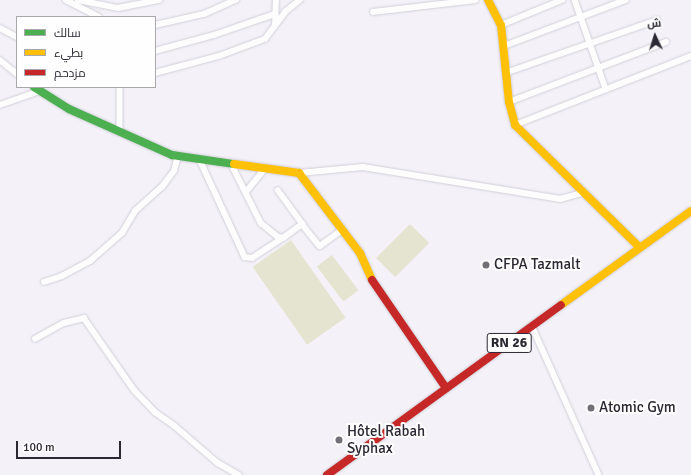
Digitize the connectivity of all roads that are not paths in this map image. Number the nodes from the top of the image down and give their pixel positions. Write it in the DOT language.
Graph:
graph roads {
  1 [pos="66,0"];
  2 [pos="78,0"];
  3 [pos="159,0"];
  4 [pos="236,0"];
  5 [pos="276,0"];
  6 [pos="300,0"];
  7 [pos="475,0"];
  8 [pos="488,0"];
  9 [pos="562,0"];
  10 [pos="575,0"];
  11 [pos="626,0"];
  12 [pos="374,12"];
  13 [pos="275,14"];
  14 [pos="97,16"];
  15 [pos="582,18"];
  16 [pos="657,20"];
  17 [pos="156,25"];
  18 [pos="501,25"];
  19 [pos="275,27"];
  20 [pos="0,28"];
  21 [pos="16,36"];
  22 [pos="666,42"];
  23 [pos="590,43"];
  24 [pos="504,46"];
  25 [pos="156,51"];
  26 [pos="691,56"];
  27 [pos="0,60"];
  28 [pos="597,66"];
  29 [pos="508,72"];
  30 [pos="16,73"];
  31 [pos="156,73"];
  32 [pos="120,88"];
  33 [pos="37,89"];
  34 [pos="606,89"];
  35 [pos="509,102"];
  36 [pos="0,105"];
  37 [pos="516,125"];
  38 [pos="120,130"];
  39 [pos="178,156"];
  40 [pos="200,160"];
  41 [pos="232,165"];
  42 [pos="264,170"];
  43 [pos="299,173"];
  44 [pos="278,191"];
  45 [pos="246,192"];
  46 [pos="583,193"];
  47 [pos="691,211"];
  48 [pos="302,224"];
  49 [pos="342,230"];
  50 [pos="283,238"];
  51 [pos="639,247"];
  52 [pos="44,282"];
  53 [pos="532,326"];
  54 [pos="35,339"];
  55 [pos="446,388"];
  56 [pos="239,475"];
  57 [pos="327,475"];
  58 [pos="599,475"];
  1 -- 14 [label="street"];
  2 -- 3 [label="street"];
  4 -- 17 [label="street"];
  5 -- 13 [label="street"];
  6 -- 19 [label="street"];
  7 -- 12 [label="street"];
  8 -- 18 [label="street"];
  9 -- 18 [label="street"];
  10 -- 15 [label="street"];
  11 -- 15 [label="street"];
  13 -- 19 [label="street"];
  13 -- 25 [label="street"];
  15 -- 23 [label="street"];
  15 -- 24 [label="street"];
  16 -- 23 [label="street"];
  18 -- 24 [label="street"];
  19 -- 31 [label="street"];
  20 -- 21 [label="street"];
  22 -- 28 [label="street"];
  23 -- 28 [label="street"];
  23 -- 29 [label="street"];
  24 -- 29 [label="street"];
  26 -- 34 [label="street"];
  27 -- 30 [label="street"];
  28 -- 34 [label="street"];
  28 -- 35 [label="street"];
  29 -- 35 [label="street"];
  32 -- 38 [label="street"];
  33 -- 36 [label="street"];
  33 -- 38 [label="street"];
  34 -- 37 [label="street"];
  35 -- 37 [label="street"];
  37 -- 46 [label="street"];
  38 -- 39 [label="street"];
  39 -- 40 [label="street"];
  39 -- 52 [label="street"];
  40 -- 41 [label="street"];
  40 -- 50 [label="street"];
  41 -- 42 [label="street"];
  41 -- 45 [label="street"];
  42 -- 43 [label="street"];
  42 -- 45 [label="street"];
  43 -- 46 [label="street"];
  43 -- 49 [label="street"];
  44 -- 48 [label="street"];
  45 -- 50 [label="street"];
  46 -- 51 [label="street"];
  47 -- 51 [label="street, RN 26"];
  48 -- 49 [label="street"];
  48 -- 50 [label="street"];
  49 -- 55 [label="street"];
  51 -- 53 [label="street, RN 26"];
  53 -- 55 [label="street, RN 26"];
  53 -- 58 [label="street"];
  54 -- 56 [label="street"];
  55 -- 57 [label="street, RN 26"];
}
